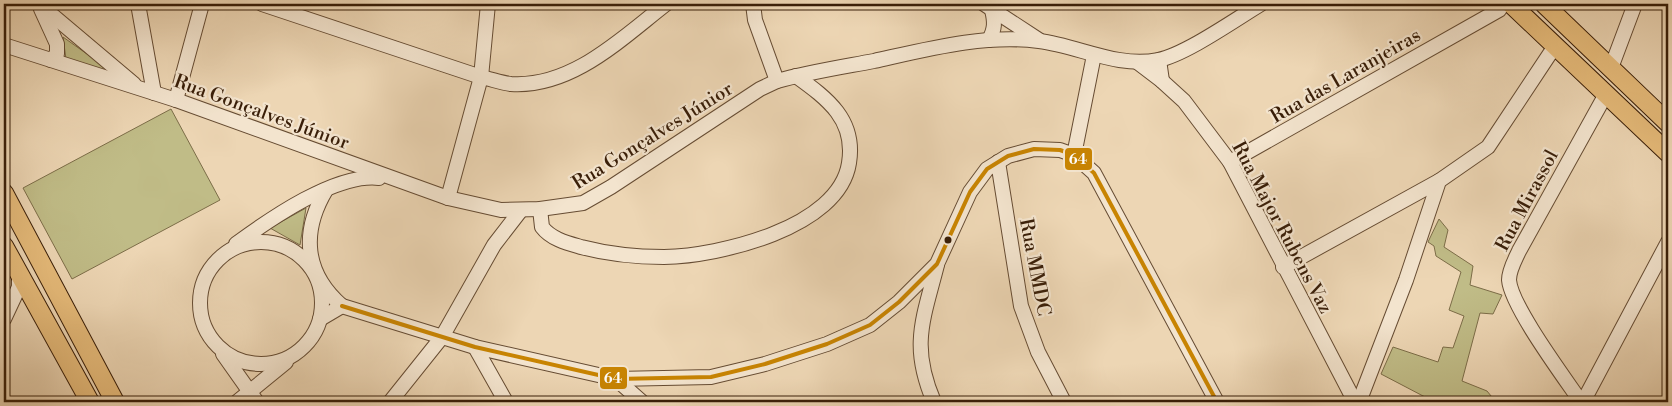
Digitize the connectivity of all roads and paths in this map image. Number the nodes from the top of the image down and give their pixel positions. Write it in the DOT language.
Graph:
graph roads {
  1 [pos="39,4"];
  2 [pos="138,4"];
  3 [pos="202,4"];
  4 [pos="262,4"];
  5 [pos="488,4"];
  6 [pos="666,4"];
  7 [pos="753,4"];
  8 [pos="1261,4"];
  9 [pos="1503,4"];
  10 [pos="1511,4"];
  11 [pos="1544,4"];
  12 [pos="1635,4"];
  13 [pos="988,7"];
  14 [pos="988,40"];
  15 [pos="1040,41"];
  16 [pos="4,45"];
  17 [pos="1555,46"];
  18 [pos="1094,55"];
  19 [pos="52,60"];
  20 [pos="1159,60"];
  21 [pos="1137,62"];
  22 [pos="1611,68"];
  23 [pos="829,69"];
  24 [pos="796,76"];
  25 [pos="481,77"];
  26 [pos="778,81"];
  27 [pos="1162,81"];
  28 [pos="147,91"];
  29 [pos="1606,94"];
  30 [pos="824,96"];
  31 [pos="176,100"];
  32 [pos="1668,123"];
  33 [pos="1668,153"];
  34 [pos="1074,155"];
  35 [pos="998,162"];
  36 [pos="1230,162"];
  37 [pos="395,180"];
  38 [pos="1439,181"];
  39 [pos="326,190"];
  40 [pos="4,193"];
  41 [pos="448,198"];
  42 [pos="540,209"];
  43 [pos="521,210"];
  44 [pos="1668,242"];
  45 [pos="4,246"];
  46 [pos="224,254"];
  47 [pos="937,264"];
  48 [pos="1283,267"];
  49 [pos="19,276"];
  50 [pos="318,279"];
  51 [pos="920,281"];
  52 [pos="928,302"];
  53 [pos="342,306"];
  54 [pos="4,319"];
  55 [pos="320,319"];
  56 [pos="442,337"];
  57 [pos="210,338"];
  58 [pos="475,347"];
  59 [pos="300,351"];
  60 [pos="616,379"];
  61 [pos="254,396"];
  62 [pos="90,402"];
  63 [pos="115,402"];
  64 [pos="236,402"];
  65 [pos="390,402"];
  66 [pos="506,402"];
  67 [pos="642,402"];
  68 [pos="934,402"];
  69 [pos="1064,402"];
  70 [pos="1217,402"];
  71 [pos="1357,402"];
  72 [pos="1582,402"];
  1 -- 19 [label="street"];
  1 -- 28 [label="street"];
  2 -- 28 [label="street"];
  3 -- 31 [label="street"];
  4 -- 25 [label="street"];
  5 -- 25 [label="street"];
  6 -- 25 [label="street"];
  7 -- 26 [label="street"];
  8 -- 20 [label="street, Rua Gonçalves Júnior"];
  9 -- 36 [label="street, Rua das Laranjeiras"];
  10 -- 17 [label="main road"];
  11 -- 22 [label="main road"];
  12 -- 22 [label="street"];
  13 -- 14 [label="street"];
  13 -- 15 [label="street"];
  14 -- 15 [label="street, Rua Gonçalves Júnior"];
  14 -- 23 [label="street, Rua Gonçalves Júnior"];
  15 -- 18 [label="street, Rua Gonçalves Júnior"];
  16 -- 19 [label="street, Rua Gonçalves Júnior"];
  17 -- 29 [label="main road"];
  17 -- 38 [label="street"];
  18 -- 21 [label="street, Rua Gonçalves Júnior"];
  18 -- 34 [label="street"];
  19 -- 28 [label="street, Rua Gonçalves Júnior"];
  20 -- 21 [label="street, Rua Gonçalves Júnior"];
  20 -- 27 [label="street"];
  21 -- 27 [label="street, Rua Major Rubens Vaz"];
  22 -- 32 [label="main road"];
  23 -- 24 [label="street, Rua Gonçalves Júnior"];
  23 -- 30 [label="street"];
  24 -- 26 [label="street, Rua Gonçalves Júnior"];
  24 -- 30 [label="street"];
  25 -- 41 [label="street"];
  26 -- 42 [label="street, Rua Gonçalves Júnior"];
  27 -- 36 [label="street, Rua Major Rubens Vaz"];
  28 -- 31 [label="street, Rua Gonçalves Júnior"];
  29 -- 33 [label="main road"];
  29 -- 72 [label="street, Rua Mirassol"];
  30 -- 42 [label="street"];
  31 -- 37 [label="street, Rua Gonçalves Júnior"];
  34 -- 35 [label="street"];
  34 -- 70 [label="street"];
  35 -- 47 [label="street"];
  35 -- 69 [label="street, Rua MMDC"];
  36 -- 48 [label="street, Rua Major Rubens Vaz"];
  37 -- 39 [label="street"];
  37 -- 41 [label="street, Rua Gonçalves Júnior"];
  38 -- 48 [label="street"];
  38 -- 71 [label="street"];
  39 -- 46 [label="street"];
  39 -- 50 [label="street"];
  40 -- 63 [label="main road"];
  41 -- 43 [label="street, Rua Gonçalves Júnior"];
  42 -- 43 [label="street, Rua Gonçalves Júnior"];
  43 -- 56 [label="street"];
  44 -- 72 [label="street"];
  45 -- 49 [label="main road"];
  46 -- 50 [label="street"];
  46 -- 57 [label="street"];
  47 -- 51 [label="street"];
  47 -- 52 [label="street"];
  48 -- 71 [label="street, Rua Major Rubens Vaz"];
  49 -- 54 [label="street"];
  49 -- 62 [label="main road"];
  50 -- 53 [label="street"];
  50 -- 55 [label="street"];
  51 -- 52 [label="street"];
  51 -- 60 [label="street"];
  52 -- 68 [label="street"];
  53 -- 55 [label="street"];
  53 -- 56 [label="street"];
  55 -- 59 [label="street"];
  56 -- 58 [label="street"];
  56 -- 65 [label="street"];
  57 -- 59 [label="street"];
  57 -- 61 [label="street"];
  58 -- 60 [label="street"];
  58 -- 66 [label="street"];
  59 -- 61 [label="street"];
  60 -- 67 [label="street"];
  61 -- 64 [label="street"];
}
